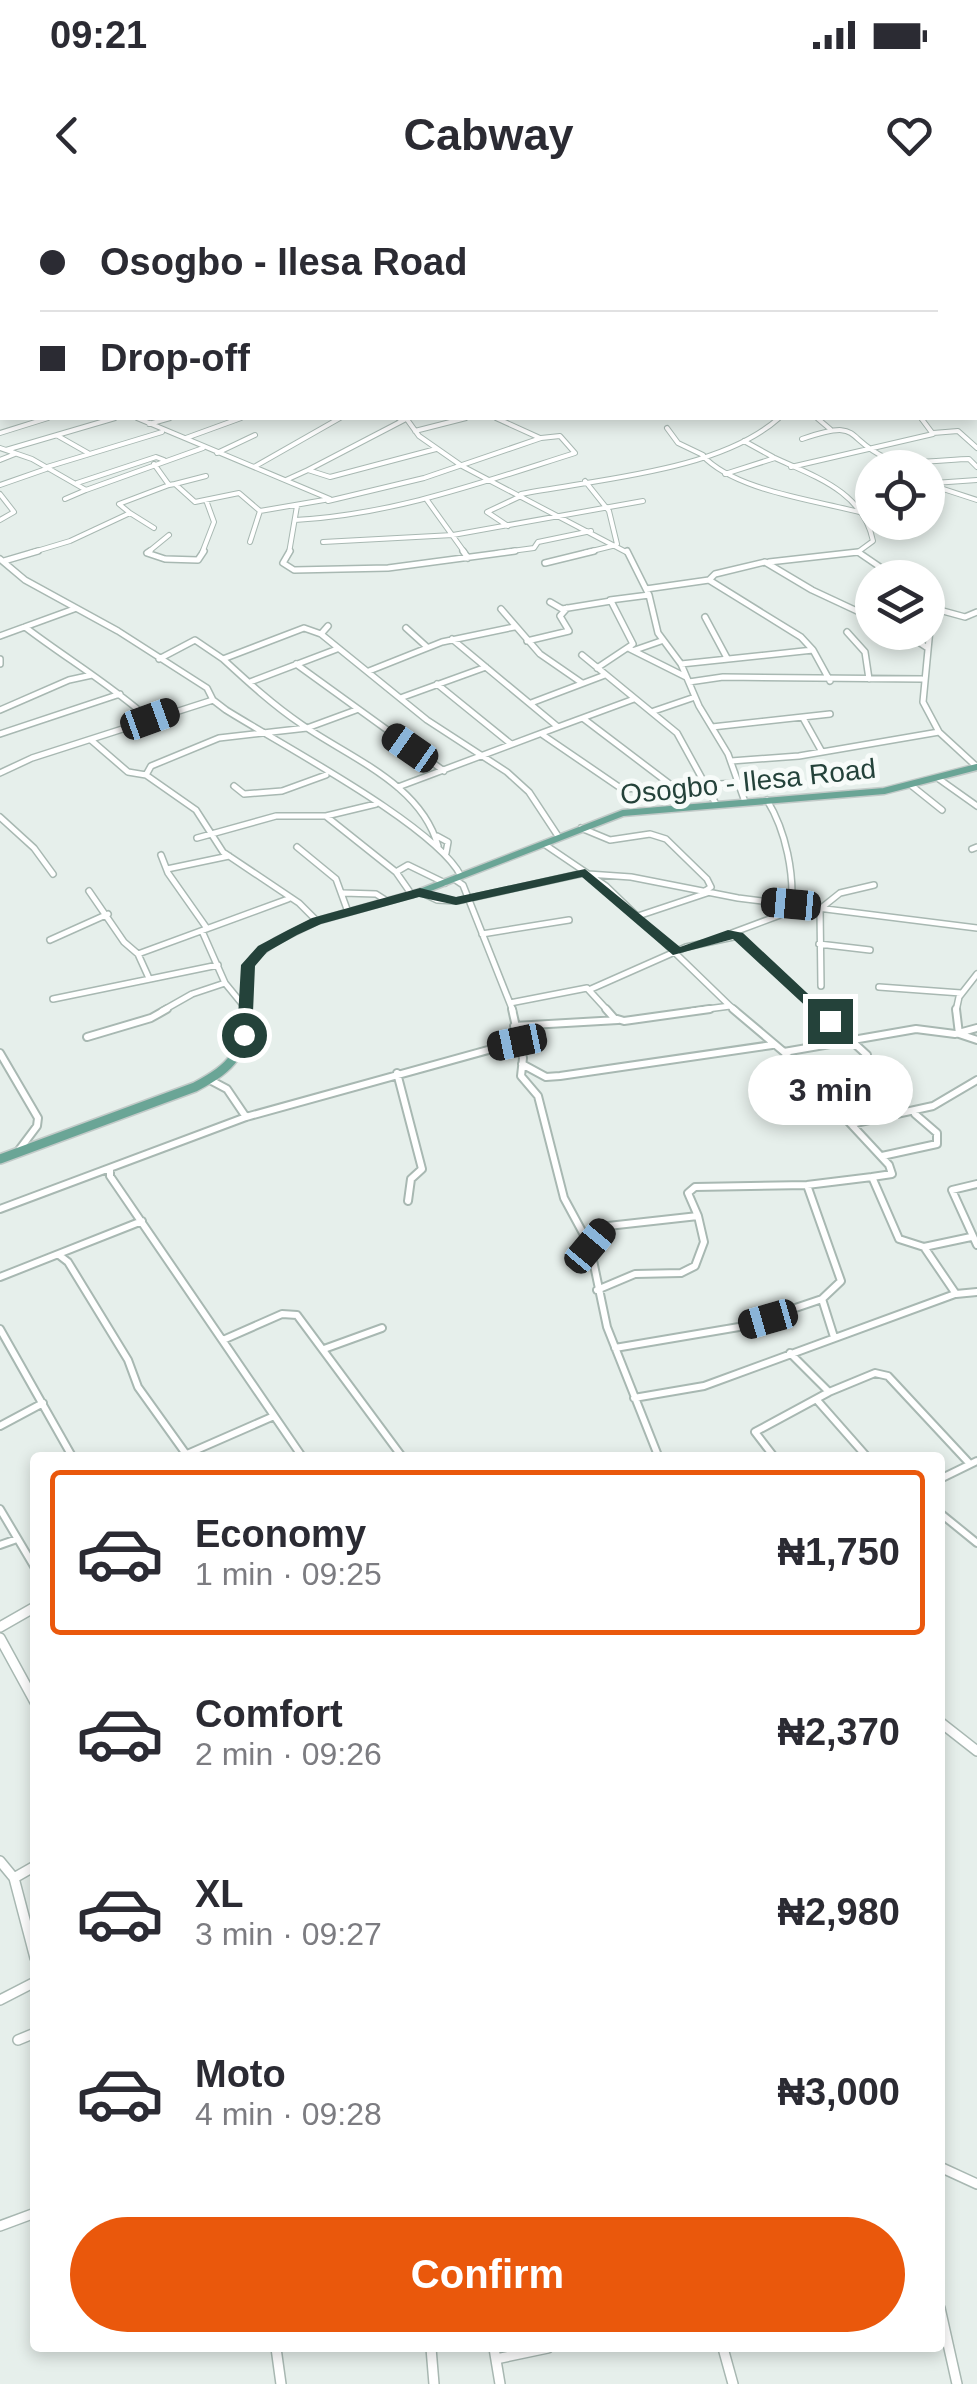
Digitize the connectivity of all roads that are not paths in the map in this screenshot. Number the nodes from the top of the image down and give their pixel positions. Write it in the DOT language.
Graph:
graph roads {
  1 [pos="41,420"];
  2 [pos="109,420"];
  3 [pos="141,420"];
  4 [pos="163,420"];
  5 [pos="236,420"];
  6 [pos="337,420"];
  7 [pos="398,420"];
  8 [pos="404,420"];
  9 [pos="458,420"];
  10 [pos="500,420"];
  11 [pos="777,420"];
  12 [pos="820,420"];
  13 [pos="922,420"];
  14 [pos="0,422"];
  15 [pos="148,424"];
  16 [pos="668,428"];
  17 [pos="10,429"];
  18 [pos="831,429"];
  19 [pos="164,431"];
  20 [pos="415,431"];
  21 [pos="0,433"];
  22 [pos="933,433"];
  23 [pos="255,435"];
  24 [pos="57,436"];
  25 [pos="541,438"];
  26 [pos="184,439"];
  27 [pos="802,439"];
  28 [pos="743,441"];
  29 [pos="204,448"];
  30 [pos="872,448"];
  31 [pos="977,448"];
  32 [pos="3,449"];
  33 [pos="437,449"];
  34 [pos="875,450"];
  35 [pos="16,453"];
  36 [pos="88,453"];
  37 [pos="216,454"];
  38 [pos="703,455"];
  39 [pos="775,458"];
  40 [pos="974,459"];
  41 [pos="0,460"];
  42 [pos="945,460"];
  43 [pos="166,461"];
  44 [pos="154,464"];
  45 [pos="462,466"];
  46 [pos="792,467"];
  47 [pos="977,467"];
  48 [pos="48,468"];
  49 [pos="253,468"];
  50 [pos="308,470"];
  51 [pos="725,474"];
  52 [pos="95,476"];
  53 [pos="206,476"];
  54 [pos="285,480"];
  55 [pos="977,480"];
  56 [pos="584,481"];
  57 [pos="106,482"];
  58 [pos="489,482"];
  59 [pos="945,483"];
  60 [pos="76,484"];
  61 [pos="172,484"];
  62 [pos="0,485"];
  63 [pos="86,490"];
  64 [pos="945,490"];
  65 [pos="0,494"];
  66 [pos="520,495"];
  67 [pos="65,499"];
  68 [pos="206,500"];
  69 [pos="427,500"];
  70 [pos="977,500"];
  71 [pos="328,501"];
  72 [pos="643,501"];
  73 [pos="855,504"];
  74 [pos="298,506"];
  75 [pos="608,509"];
  76 [pos="855,510"];
  77 [pos="260,511"];
  78 [pos="130,513"];
  79 [pos="567,518"];
  80 [pos="0,520"];
  81 [pos="295,520"];
  82 [pos="509,526"];
  83 [pos="154,528"];
  84 [pos="591,531"];
  85 [pos="169,535"];
  86 [pos="453,535"];
  87 [pos="871,540"];
  88 [pos="250,542"];
  89 [pos="322,542"];
  90 [pos="617,544"];
  91 [pos="858,552"];
  92 [pos="468,558"];
  93 [pos="1,560"];
  94 [pos="870,560"];
  95 [pos="768,562"];
  96 [pos="545,563"];
  97 [pos="709,580"];
  98 [pos="647,592"];
  99 [pos="610,600"];
  100 [pos="550,602"];
  101 [pos="567,608"];
  102 [pos="76,609"];
  103 [pos="501,609"];
  104 [pos="855,610"];
  105 [pos="945,611"];
  106 [pos="977,612"];
  107 [pos="705,618"];
  108 [pos="328,626"];
  109 [pos="25,627"];
  110 [pos="514,627"];
  111 [pos="406,628"];
  112 [pos="847,632"];
  113 [pos="321,634"];
  114 [pos="0,636"];
  115 [pos="452,639"];
  116 [pos="526,641"];
  117 [pos="661,641"];
  118 [pos="427,647"];
  119 [pos="337,648"];
  120 [pos="632,650"];
  121 [pos="813,650"];
  122 [pos="927,650"];
  123 [pos="582,655"];
  124 [pos="727,658"];
  125 [pos="159,659"];
  126 [pos="223,659"];
  127 [pos="296,664"];
  128 [pos="681,664"];
  129 [pos="487,666"];
  130 [pos="597,668"];
  131 [pos="370,671"];
  132 [pos="607,675"];
  133 [pos="92,676"];
  134 [pos="922,678"];
  135 [pos="688,679"];
  136 [pos="869,680"];
  137 [pos="830,681"];
  138 [pos="250,682"];
  139 [pos="438,684"];
  140 [pos="582,684"];
  141 [pos="120,694"];
  142 [pos="403,697"];
  143 [pos="695,697"];
  144 [pos="636,698"];
  145 [pos="213,700"];
  146 [pos="531,703"];
  147 [pos="0,710"];
  148 [pos="356,710"];
  149 [pos="653,712"];
  150 [pos="830,714"];
  151 [pos="802,717"];
  152 [pos="148,719"];
  153 [pos="584,720"];
  154 [pos="558,727"];
  155 [pos="712,727"];
  156 [pos="306,728"];
  157 [pos="264,732"];
  158 [pos="939,732"];
  159 [pos="0,734"];
  160 [pos="543,735"];
  161 [pos="91,740"];
  162 [pos="511,744"];
  163 [pos="822,752"];
  164 [pos="478,756"];
  165 [pos="731,761"];
  166 [pos="977,767"];
  167 [pos="445,772"];
  168 [pos="0,773"];
  169 [pos="327,774"];
  170 [pos="146,775"];
  171 [pos="938,779"];
  172 [pos="706,782"];
  173 [pos="739,783"];
  174 [pos="671,785"];
  175 [pos="234,786"];
  176 [pos="912,786"];
  177 [pos="398,787"];
  178 [pos="767,800"];
  179 [pos="746,802"];
  180 [pos="377,804"];
  181 [pos="716,804"];
  182 [pos="977,806"];
  183 [pos="942,810"];
  184 [pos="326,816"];
  185 [pos="0,818"];
  186 [pos="580,827"];
  187 [pos="212,833"];
  188 [pos="437,836"];
  189 [pos="558,836"];
  190 [pos="197,838"];
  191 [pos="540,843"];
  192 [pos="438,846"];
  193 [pos="297,847"];
  194 [pos="446,853"];
  195 [pos="161,855"];
  196 [pos="229,856"];
  197 [pos="167,870"];
  198 [pos="396,872"];
  199 [pos="586,873"];
  200 [pos="52,874"];
  201 [pos="453,879"];
  202 [pos="874,885"];
  203 [pos="89,891"];
  204 [pos="706,892"];
  205 [pos="343,893"];
  206 [pos="416,894"];
  207 [pos="289,899"];
  208 [pos="470,899"];
  209 [pos="387,901"];
  210 [pos="791,904"];
  211 [pos="820,909"];
  212 [pos="348,912"];
  213 [pos="108,914"];
  214 [pos="637,917"];
  215 [pos="569,920"];
  216 [pos="316,921"];
  217 [pos="977,928"];
  218 [pos="204,929"];
  219 [pos="481,934"];
  220 [pos="728,934"];
  221 [pos="50,940"];
  222 [pos="819,944"];
  223 [pos="870,950"];
  224 [pos="678,952"];
  225 [pos="138,954"];
  226 [pos="218,965"];
  227 [pos="977,974"];
  228 [pos="148,976"];
  229 [pos="224,984"];
  230 [pos="821,986"];
  231 [pos="880,987"];
  232 [pos="590,989"];
  233 [pos="962,993"];
  234 [pos="53,998"];
  235 [pos="510,1003"];
  236 [pos="243,1005"];
  237 [pos="730,1006"];
  238 [pos="244,1017"];
  239 [pos="618,1020"];
  240 [pos="514,1026"];
  241 [pos="977,1028"];
  242 [pos="960,1032"];
  243 [pos="227,1036"];
  244 [pos="87,1037"];
  245 [pos="850,1040"];
  246 [pos="977,1040"];
  247 [pos="517,1042"];
  248 [pos="773,1045"];
  249 [pos="784,1052"];
  250 [pos="0,1053"];
  251 [pos="867,1055"];
  252 [pos="522,1064"];
  253 [pos="397,1074"];
  254 [pos="210,1080"];
  255 [pos="977,1080"];
  256 [pos="820,1088"];
  257 [pos="768,1104"];
  258 [pos="914,1114"];
  259 [pos="246,1117"];
  260 [pos="850,1124"];
  261 [pos="30,1143"];
  262 [pos="882,1156"];
  263 [pos="0,1159"];
  264 [pos="107,1173"];
  265 [pos="872,1177"];
  266 [pos="977,1184"];
  267 [pos="807,1185"];
  268 [pos="408,1201"];
  269 [pos="0,1209"];
  270 [pos="698,1216"];
  271 [pos="142,1222"];
  272 [pos="970,1237"];
  273 [pos="977,1245"];
  274 [pos="590,1246"];
  275 [pos="924,1247"];
  276 [pos="59,1255"];
  277 [pos="0,1277"];
  278 [pos="597,1290"];
  279 [pos="976,1291"];
  280 [pos="956,1294"];
  281 [pos="822,1299"];
  282 [pos="382,1328"];
  283 [pos="0,1329"];
  284 [pos="834,1337"];
  285 [pos="223,1340"];
  286 [pos="324,1348"];
  287 [pos="616,1348"];
  288 [pos="790,1352"];
  289 [pos="829,1392"];
  290 [pos="634,1398"];
  291 [pos="816,1399"];
  292 [pos="43,1402"];
  293 [pos="274,1416"];
  294 [pos="0,1426"];
  295 [pos="69,1452"];
  296 [pos="179,1452"];
  297 [pos="191,1452"];
  298 [pos="299,1452"];
  299 [pos="399,1452"];
  300 [pos="656,1452"];
  301 [pos="770,1452"];
  302 [pos="863,1452"];
  303 [pos="974,1463"];
  304 [pos="945,1477"];
  305 [pos="0,1510"];
  306 [pos="945,1518"];
  307 [pos="17,1539"];
  308 [pos="977,1543"];
  309 [pos="0,1545"];
  310 [pos="30,1560"];
  311 [pos="30,1610"];
  312 [pos="0,1627"];
  313 [pos="0,1638"];
  314 [pos="30,1693"];
  315 [pos="945,1726"];
  316 [pos="977,1750"];
  317 [pos="0,1861"];
  318 [pos="30,1869"];
  319 [pos="14,1878"];
  320 [pos="30,1939"];
  321 [pos="30,1985"];
  322 [pos="0,2000"];
  323 [pos="30,2035"];
  324 [pos="18,2040"];
  325 [pos="945,2170"];
  326 [pos="977,2184"];
  327 [pos="30,2215"];
  328 [pos="0,2226"];
  329 [pos="945,2330"];
  330 [pos="277,2352"];
  331 [pos="431,2352"];
  332 [pos="724,2352"];
  333 [pos="495,2353"];
  334 [pos="281,2384"];
  335 [pos="434,2384"];
  336 [pos="500,2384"];
  337 [pos="733,2384"];
  338 [pos="957,2384"];
  1 -- 17 [label="street"];
  2 -- 24 [label="street"];
  3 -- 15 [label="street"];
  4 -- 15 [label="street"];
  5 -- 26 [label="street"];
  6 -- 49 [label="street"];
  7 -- 50 [label="street"];
  8 -- 20 [label="street"];
  9 -- 20 [label="street"];
  10 -- 25 [label="street"];
  11 -- 28 [label="street"];
  12 -- 18 [label="street"];
  13 -- 22 [label="street"];
  14 -- 17 [label="street"];
  15 -- 19 [label="street"];
  16 -- 38 [label="street"];
  17 -- 21 [label="street"];
  18 -- 27 [label="street"];
  18 -- 30 [label="street"];
  19 -- 26 [label="street"];
  19 -- 36 [label="street"];
  20 -- 33 [label="street"];
  22 -- 30 [label="street"];
  22 -- 31 [label="street"];
  23 -- 37 [label="street"];
  24 -- 32 [label="street"];
  24 -- 36 [label="street"];
  25 -- 45 [label="street"];
  25 -- 58 [label="street"];
  26 -- 29 [label="street"];
  28 -- 38 [label="street"];
  28 -- 39 [label="street"];
  29 -- 37 [label="street"];
  29 -- 43 [label="street"];
  30 -- 34 [label="street"];
  30 -- 46 [label="street"];
  32 -- 35 [label="street"];
  33 -- 45 [label="street"];
  33 -- 50 [label="street"];
  35 -- 41 [label="street"];
  35 -- 48 [label="street"];
  36 -- 48 [label="street"];
  37 -- 49 [label="street"];
  38 -- 51 [label="street"];
  38 -- 56 [label="street"];
  39 -- 46 [label="street"];
  39 -- 51 [label="street"];
  40 -- 42 [label="street"];
  40 -- 47 [label="street"];
  43 -- 44 [label="street"];
  43 -- 52 [label="street"];
  44 -- 57 [label="street"];
  44 -- 61 [label="street"];
  45 -- 58 [label="street"];
  45 -- 71 [label="street"];
  46 -- 73 [label="street"];
  48 -- 60 [label="street"];
  48 -- 62 [label="street"];
  49 -- 54 [label="street"];
  50 -- 54 [label="street"];
  51 -- 76 [label="street"];
  52 -- 57 [label="street"];
  52 -- 60 [label="street"];
  53 -- 61 [label="street"];
  54 -- 71 [label="street"];
  55 -- 59 [label="street"];
  56 -- 66 [label="street"];
  56 -- 75 [label="street"];
  57 -- 63 [label="street"];
  58 -- 66 [label="street"];
  58 -- 69 [label="street"];
  60 -- 63 [label="street"];
  61 -- 68 [label="street"];
  61 -- 78 [label="street"];
  63 -- 67 [label="street"];
  64 -- 70 [label="street"];
  65 -- 80 [label="street"];
  66 -- 79 [label="street"];
  66 -- 82 [label="street"];
  68 -- 77 [label="street"];
  68 -- 85 [label="street"];
  69 -- 81 [label="street"];
  69 -- 86 [label="street"];
  71 -- 74 [label="street"];
  72 -- 75 [label="street"];
  74 -- 77 [label="street"];
  74 -- 81 [label="street"];
  75 -- 79 [label="street"];
  75 -- 90 [label="street"];
  77 -- 88 [label="street"];
  78 -- 83 [label="street"];
  78 -- 93 [label="street"];
  79 -- 82 [label="street"];
  79 -- 84 [label="street"];
  81 -- 92 [label="street"];
  82 -- 86 [label="street"];
  84 -- 90 [label="street"];
  84 -- 92 [label="street"];
  86 -- 89 [label="street"];
  86 -- 92 [label="street"];
  87 -- 91 [label="street"];
  90 -- 96 [label="street"];
  90 -- 98 [label="street"];
  91 -- 94 [label="street"];
  91 -- 95 [label="street"];
  93 -- 102 [label="street"];
  95 -- 97 [label="street"];
  95 -- 104 [label="street"];
  97 -- 98 [label="street"];
  97 -- 121 [label="street"];
  98 -- 99 [label="street"];
  98 -- 117 [label="street"];
  99 -- 101 [label="street"];
  99 -- 120 [label="street"];
  100 -- 101 [label="street"];
  101 -- 116 [label="street"];
  102 -- 109 [label="street"];
  102 -- 125 [label="street"];
  103 -- 110 [label="street"];
  105 -- 106 [label="street"];
  107 -- 124 [label="street"];
  108 -- 113 [label="street"];
  109 -- 114 [label="street"];
  109 -- 133 [label="street"];
  110 -- 115 [label="street"];
  110 -- 116 [label="street"];
  111 -- 118 [label="street"];
  112 -- 136 [label="street"];
  113 -- 119 [label="street"];
  113 -- 126 [label="street"];
  115 -- 118 [label="street"];
  115 -- 129 [label="street"];
  116 -- 140 [label="street"];
  117 -- 120 [label="street"];
  117 -- 128 [label="street"];
  118 -- 131 [label="street"];
  119 -- 127 [label="street"];
  119 -- 131 [label="street"];
  120 -- 130 [label="street"];
  120 -- 135 [label="street"];
  121 -- 124 [label="street"];
  121 -- 137 [label="street"];
  122 -- 134 [label="street"];
  123 -- 130 [label="street"];
  124 -- 128 [label="street"];
  125 -- 126 [label="street"];
  125 -- 145 [label="street"];
  126 -- 138 [label="street"];
  127 -- 138 [label="street"];
  127 -- 148 [label="street"];
  128 -- 135 [label="street"];
  129 -- 139 [label="street"];
  129 -- 146 [label="street"];
  130 -- 132 [label="street"];
  131 -- 142 [label="street"];
  132 -- 140 [label="street"];
  132 -- 144 [label="street"];
  133 -- 141 [label="street"];
  133 -- 147 [label="street"];
  134 -- 136 [label="street"];
  134 -- 158 [label="street"];
  135 -- 137 [label="street"];
  135 -- 143 [label="street"];
  136 -- 137 [label="street"];
  138 -- 156 [label="street"];
  139 -- 142 [label="street"];
  139 -- 162 [label="street"];
  140 -- 146 [label="street"];
  141 -- 152 [label="street"];
  141 -- 159 [label="street"];
  142 -- 164 [label="street"];
  143 -- 149 [label="street"];
  143 -- 155 [label="street"];
  144 -- 149 [label="street"];
  144 -- 153 [label="street"];
  145 -- 152 [label="street"];
  145 -- 157 [label="street"];
  146 -- 154 [label="street"];
  148 -- 156 [label="street"];
  148 -- 167 [label="street"];
  149 -- 172 [label="street"];
  150 -- 151 [label="street"];
  151 -- 155 [label="street"];
  151 -- 163 [label="street"];
  152 -- 161 [label="street"];
  153 -- 154 [label="street"];
  153 -- 174 [label="street"];
  154 -- 160 [label="street"];
  155 -- 165 [label="street"];
  156 -- 157 [label="street"];
  156 -- 177 [label="street"];
  157 -- 169 [label="street"];
  157 -- 170 [label="street"];
  158 -- 163 [label="street"];
  158 -- 166 [label="street"];
  160 -- 162 [label="street"];
  160 -- 174 [label="street"];
  161 -- 168 [label="street"];
  161 -- 170 [label="street"];
  162 -- 164 [label="street"];
  163 -- 165 [label="street"];
  164 -- 167 [label="street"];
  164 -- 189 [label="street"];
  165 -- 173 [label="street"];
  166 -- 171 [label="main road, Osogbo - Ilesa Road"];
  167 -- 177 [label="street"];
  169 -- 175 [label="street"];
  169 -- 180 [label="street"];
  170 -- 187 [label="street"];
  171 -- 176 [label="main road, Osogbo - Ilesa Road"];
  171 -- 182 [label="street"];
  172 -- 173 [label="street"];
  172 -- 174 [label="street"];
  172 -- 181 [label="street"];
  173 -- 179 [label="street"];
  176 -- 178 [label="main road, Osogbo - Ilesa Road"];
  176 -- 183 [label="street"];
  177 -- 188 [label="street"];
  178 -- 179 [label="main road, Osogbo - Ilesa Road"];
  178 -- 210 [label="street"];
  179 -- 181 [label="main road, Osogbo - Ilesa Road"];
  180 -- 184 [label="street"];
  180 -- 192 [label="street"];
  181 -- 186 [label="main road, Osogbo - Ilesa Road"];
  184 -- 187 [label="street"];
  184 -- 198 [label="street"];
  185 -- 200 [label="street"];
  186 -- 189 [label="main road, Osogbo - Ilesa Road"];
  186 -- 204 [label="street"];
  187 -- 190 [label="street"];
  187 -- 196 [label="street"];
  188 -- 192 [label="street"];
  188 -- 194 [label="street"];
  189 -- 191 [label="main road, Osogbo - Ilesa Road"];
  191 -- 199 [label="street"];
  191 -- 201 [label="main road, Osogbo - Ilesa Road"];
  192 -- 194 [label="street"];
  193 -- 205 [label="street"];
  194 -- 201 [label="street"];
  195 -- 197 [label="street"];
  196 -- 197 [label="street"];
  196 -- 207 [label="street"];
  197 -- 218 [label="street"];
  198 -- 201 [label="street"];
  198 -- 206 [label="street"];
  199 -- 204 [label="street"];
  199 -- 208 [label="street"];
  199 -- 214 [label="street"];
  201 -- 206 [label="main road, Osogbo - Ilesa Road"];
  201 -- 208 [label="street"];
  202 -- 211 [label="street"];
  203 -- 213 [label="street"];
  204 -- 210 [label="street"];
  204 -- 214 [label="street"];
  205 -- 209 [label="street"];
  205 -- 212 [label="street"];
  206 -- 208 [label="street"];
  206 -- 209 [label="main road, Osogbo - Ilesa Road"];
  207 -- 216 [label="street"];
  207 -- 218 [label="street"];
  208 -- 219 [label="street"];
  209 -- 212 [label="main road, Osogbo - Ilesa Road"];
  210 -- 211 [label="street"];
  210 -- 220 [label="street"];
  211 -- 217 [label="street"];
  211 -- 222 [label="street"];
  212 -- 216 [label="main road, Osogbo - Ilesa Road"];
  213 -- 221 [label="street"];
  213 -- 225 [label="street"];
  214 -- 224 [label="street"];
  215 -- 219 [label="street"];
  216 -- 236 [label="main road, Osogbo - Ilesa Road"];
  218 -- 225 [label="street"];
  218 -- 226 [label="street"];
  219 -- 235 [label="street"];
  220 -- 224 [label="street"];
  220 -- 245 [label="street"];
  222 -- 223 [label="street"];
  222 -- 230 [label="street"];
  224 -- 232 [label="street"];
  224 -- 237 [label="street"];
  225 -- 228 [label="street"];
  226 -- 228 [label="street"];
  226 -- 229 [label="street"];
  227 -- 233 [label="street"];
  228 -- 234 [label="street"];
  229 -- 236 [label="street"];
  229 -- 244 [label="street"];
  231 -- 233 [label="street"];
  232 -- 235 [label="street"];
  232 -- 239 [label="street"];
  233 -- 242 [label="street"];
  235 -- 240 [label="street"];
  236 -- 238 [label="main road, Osogbo - Ilesa Road"];
  237 -- 239 [label="street"];
  237 -- 248 [label="street"];
  238 -- 243 [label="street"];
  238 -- 254 [label="main road, Osogbo - Ilesa Road"];
  239 -- 240 [label="street"];
  240 -- 247 [label="street"];
  241 -- 242 [label="street"];
  242 -- 245 [label="street"];
  242 -- 246 [label="street"];
  245 -- 249 [label="street"];
  245 -- 251 [label="street"];
  247 -- 252 [label="street"];
  247 -- 253 [label="street"];
  248 -- 249 [label="street"];
  248 -- 252 [label="street"];
  249 -- 256 [label="street"];
  250 -- 261 [label="street"];
  252 -- 274 [label="street"];
  253 -- 259 [label="street"];
  253 -- 268 [label="street"];
  254 -- 259 [label="street"];
  254 -- 261 [label="main road, Osogbo - Ilesa Road"];
  255 -- 258 [label="street"];
  256 -- 257 [label="street"];
  256 -- 260 [label="street"];
  258 -- 260 [label="street"];
  258 -- 262 [label="street"];
  259 -- 264 [label="street"];
  260 -- 262 [label="street"];
  261 -- 263 [label="main road, Osogbo - Ilesa Road"];
  262 -- 265 [label="street"];
  264 -- 269 [label="street"];
  264 -- 271 [label="street"];
  265 -- 267 [label="street"];
  265 -- 275 [label="street"];
  266 -- 272 [label="street"];
  267 -- 270 [label="street"];
  267 -- 281 [label="street"];
  270 -- 274 [label="street"];
  270 -- 278 [label="street"];
  271 -- 276 [label="street"];
  271 -- 285 [label="street"];
  272 -- 273 [label="street"];
  272 -- 275 [label="street"];
  274 -- 278 [label="street"];
  275 -- 280 [label="street"];
  276 -- 277 [label="street"];
  276 -- 296 [label="street"];
  278 -- 287 [label="street"];
  279 -- 280 [label="street"];
  280 -- 284 [label="street"];
  281 -- 284 [label="street"];
  281 -- 287 [label="street"];
  282 -- 286 [label="street"];
  283 -- 292 [label="street"];
  284 -- 288 [label="street"];
  285 -- 286 [label="street"];
  285 -- 293 [label="street"];
  286 -- 299 [label="street"];
  287 -- 290 [label="street"];
  288 -- 289 [label="street"];
  288 -- 290 [label="street"];
  289 -- 291 [label="street"];
  289 -- 303 [label="street"];
  290 -- 300 [label="street"];
  291 -- 301 [label="street"];
  291 -- 302 [label="street"];
  292 -- 294 [label="street"];
  292 -- 295 [label="street"];
  293 -- 297 [label="street"];
  293 -- 298 [label="street"];
  303 -- 304 [label="street"];
  305 -- 307 [label="street"];
  306 -- 308 [label="street"];
  307 -- 309 [label="street"];
  307 -- 310 [label="street"];
  311 -- 312 [label="street"];
  313 -- 314 [label="street"];
  315 -- 316 [label="street"];
  317 -- 319 [label="street"];
  318 -- 319 [label="street"];
  319 -- 320 [label="street"];
  321 -- 322 [label="street"];
  323 -- 324 [label="street"];
  325 -- 326 [label="street"];
  327 -- 328 [label="street"];
  329 -- 338 [label="street"];
  330 -- 334 [label="street"];
  331 -- 335 [label="street"];
  332 -- 337 [label="street"];
  333 -- 336 [label="street"];
}
